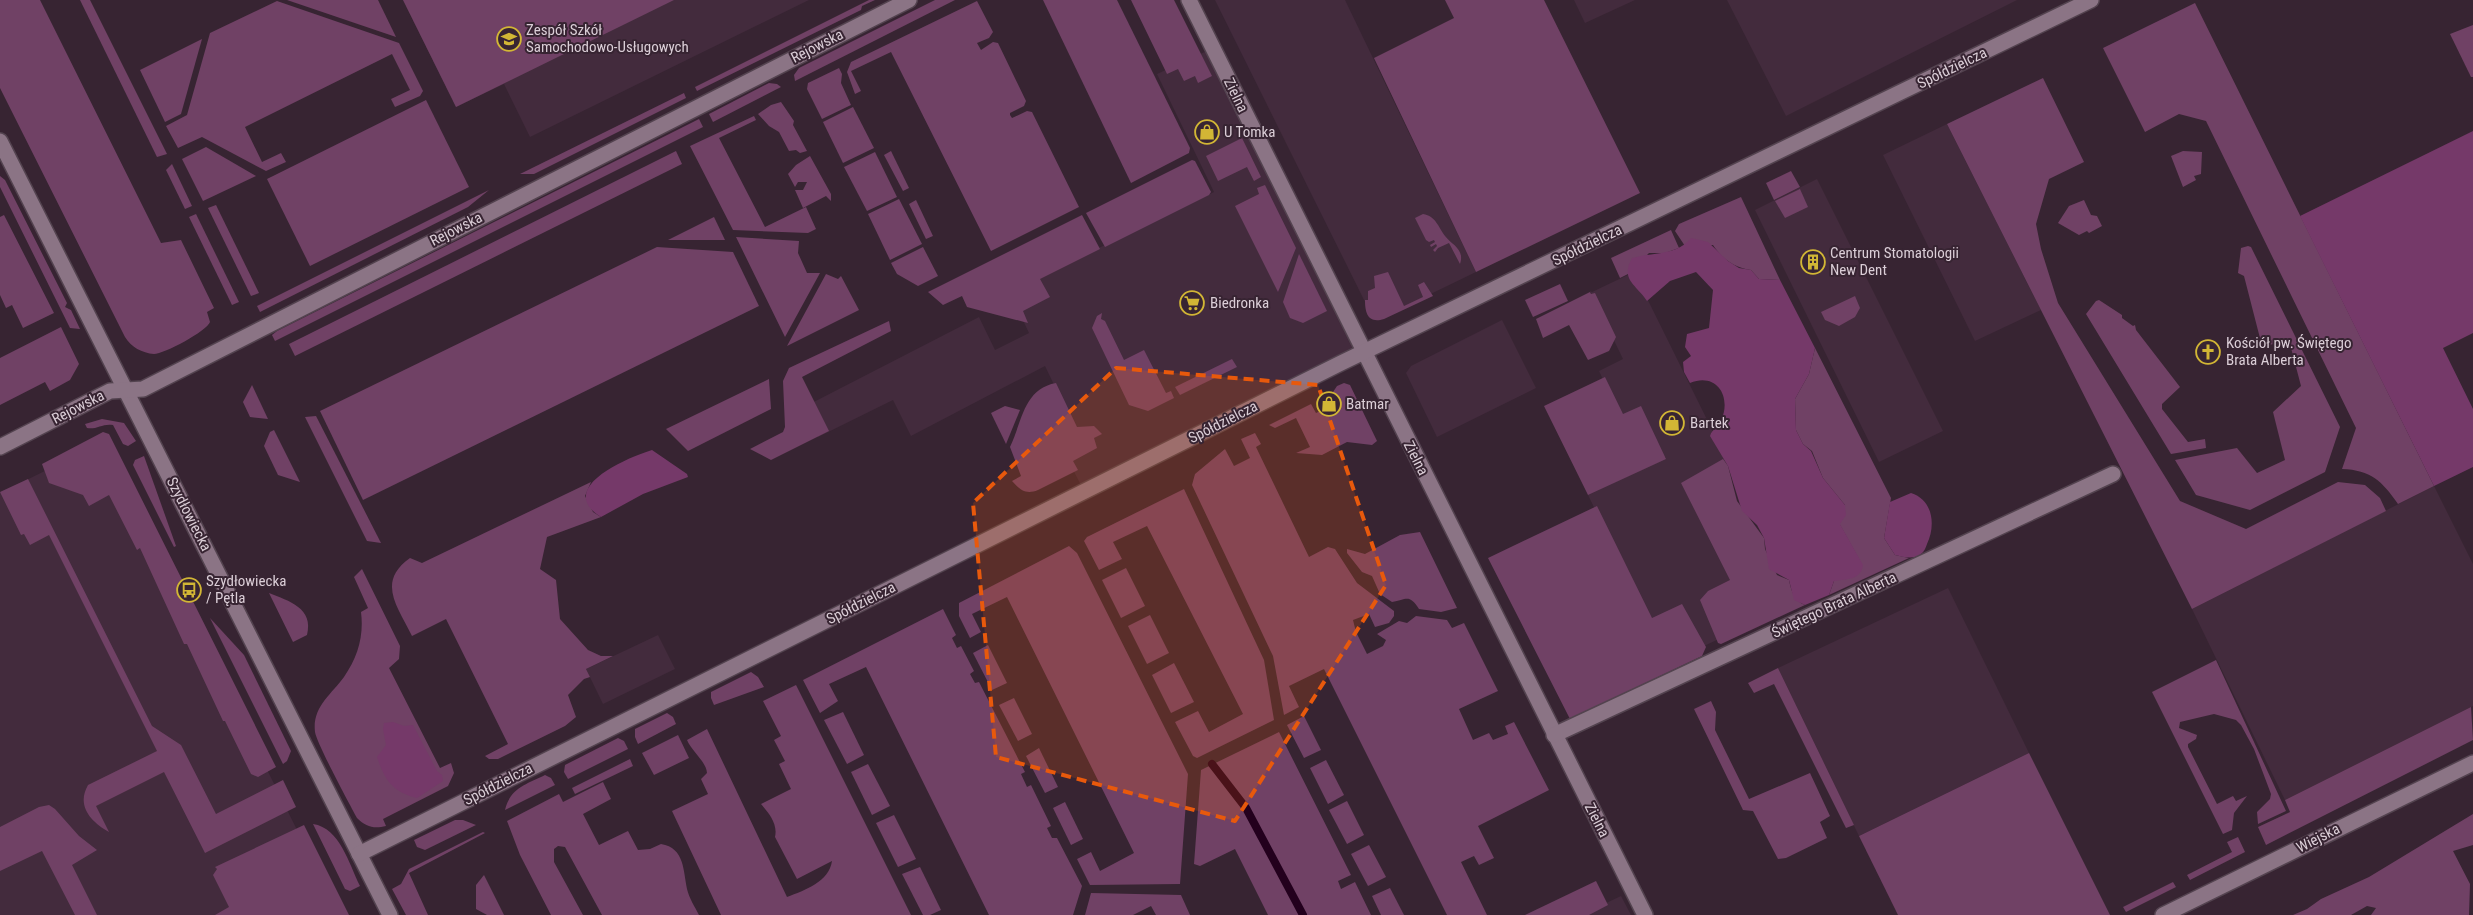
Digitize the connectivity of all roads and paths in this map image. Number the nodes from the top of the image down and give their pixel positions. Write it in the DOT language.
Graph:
graph roads {
  1 [pos="909,0"];
  2 [pos="1189,0"];
  3 [pos="2091,0"];
  4 [pos="0,141"];
  5 [pos="1363,352"];
  6 [pos="127,390"];
  7 [pos="0,447"];
  8 [pos="2113,474"];
  9 [pos="1554,735"];
  10 [pos="2473,762"];
  11 [pos="359,854"];
  12 [pos="390,915"];
  13 [pos="1644,915"];
  14 [pos="2163,915"];
  1 -- 6 [label="street, Rejowska"];
  2 -- 5 [label="street, Zielna"];
  3 -- 5 [label="street, Spółdzielcza"];
  4 -- 6 [label="street, Szydłowiecka"];
  5 -- 9 [label="street, Zielna"];
  5 -- 11 [label="street, Spółdzielcza"];
  6 -- 7 [label="street, Rejowska"];
  6 -- 11 [label="street, Szydłowiecka"];
  8 -- 9 [label="street, Świętego Brata Alberta"];
  9 -- 13 [label="street, Zielna"];
  10 -- 14 [label="street, Wiejska"];
  11 -- 12 [label="street, Szydłowiecka"];
}
